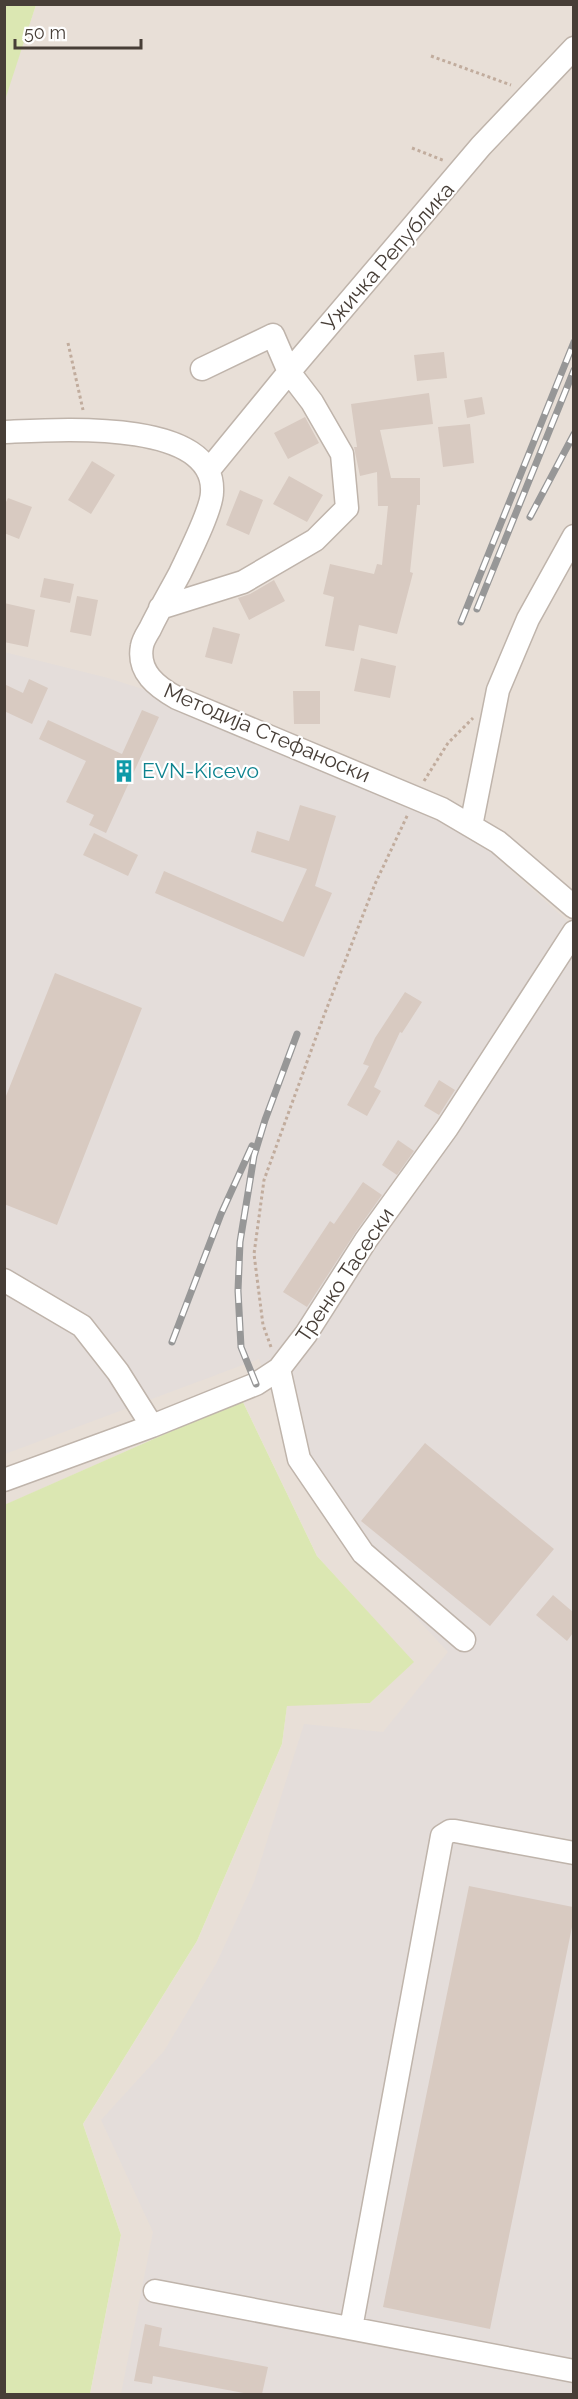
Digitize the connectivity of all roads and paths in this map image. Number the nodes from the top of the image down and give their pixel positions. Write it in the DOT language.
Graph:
graph roads {
  1 [pos="573,48"];
  2 [pos="431,56"];
  3 [pos="531,92"];
  4 [pos="412,148"];
  5 [pos="463,169"];
  6 [pos="68,344"];
  7 [pos="202,369"];
  8 [pos="289,372"];
  9 [pos="88,430"];
  10 [pos="4,432"];
  11 [pos="208,471"];
  12 [pos="573,536"];
  13 [pos="160,608"];
  14 [pos="477,713"];
  15 [pos="414,797"];
  16 [pos="471,826"];
  17 [pos="573,907"];
  18 [pos="573,932"];
  19 [pos="4,1280"];
  20 [pos="279,1369"];
  21 [pos="152,1426"];
  22 [pos="4,1480"];
  23 [pos="464,1640"];
  24 [pos="573,1853"];
  25 [pos="155,2291"];
  26 [pos="351,2328"];
  27 [pos="573,2371"];
  1 -- 3 [label="street, Ужичка Република"];
  2 -- 3 [label="path"];
  3 -- 5 [label="street, Ужичка Република"];
  4 -- 5 [label="path"];
  5 -- 8 [label="street, Ужичка Република"];
  6 -- 9 [label="path"];
  7 -- 8 [label="street"];
  8 -- 11 [label="street, Ужичка Република"];
  8 -- 13 [label="street"];
  9 -- 10 [label="street"];
  9 -- 11 [label="street"];
  11 -- 13 [label="street, Методија Стефаноски"];
  12 -- 16 [label="street"];
  13 -- 15 [label="street, Методија Стефаноски"];
  14 -- 15 [label="path"];
  15 -- 16 [label="street, Методија Стефаноски"];
  15 -- 20 [label="path"];
  16 -- 17 [label="street, Методија Стефаноски"];
  18 -- 20 [label="street, Тренко Тасески"];
  19 -- 21 [label="street"];
  20 -- 21 [label="street, Тренко Тасески"];
  20 -- 23 [label="street"];
  21 -- 22 [label="street, Тренко Тасески"];
  24 -- 26 [label="street"];
  25 -- 26 [label="street"];
  26 -- 27 [label="street"];
}
